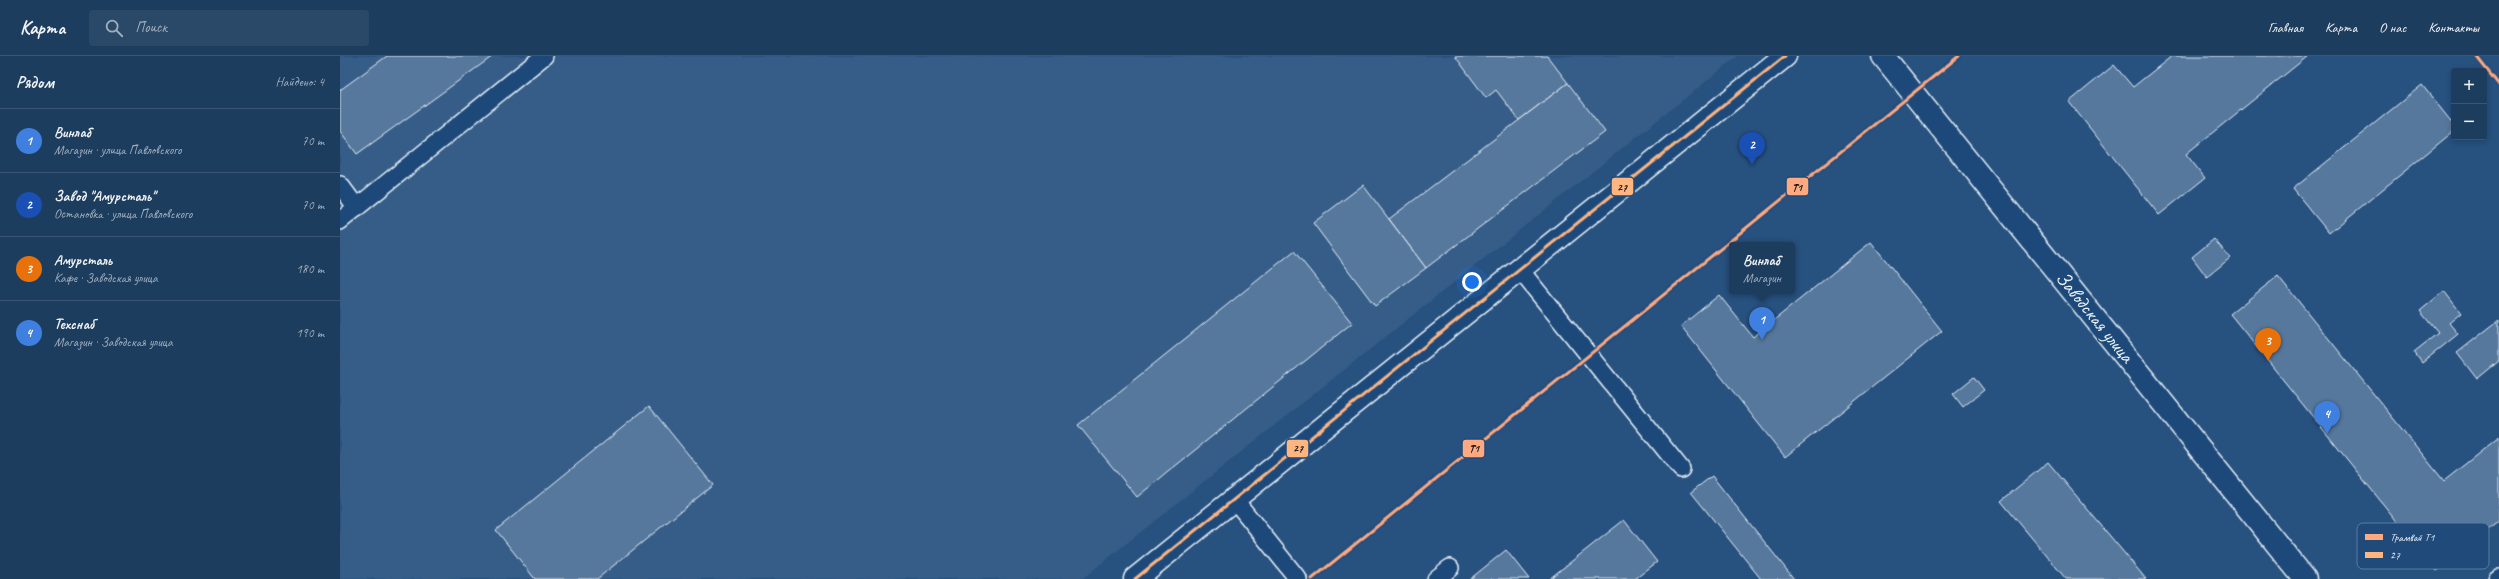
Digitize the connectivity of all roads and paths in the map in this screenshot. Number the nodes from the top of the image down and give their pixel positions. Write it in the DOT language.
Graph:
graph roads {
  1 [pos="544,56"];
  2 [pos="1785,56"];
  3 [pos="1883,56"];
  4 [pos="340,185"];
  5 [pos="356,208"];
  6 [pos="340,221"];
  7 [pos="1520,270"];
  8 [pos="1680,469"];
  9 [pos="1234,499"];
  10 [pos="1450,568"];
  11 [pos="1135,579"];
  12 [pos="1298,579"];
  13 [pos="1436,579"];
  14 [pos="2305,579"];
  1 -- 5 [label="lane"];
  2 -- 7 [label="street"];
  3 -- 14 [label="street, Заводская улица"];
  4 -- 5 [label="lane"];
  5 -- 6 [label="lane"];
  7 -- 8 [label="lane"];
  7 -- 9 [label="street"];
  9 -- 11 [label="street"];
  9 -- 12 [label="lane"];
  10 -- 13 [label="lane"];
}
